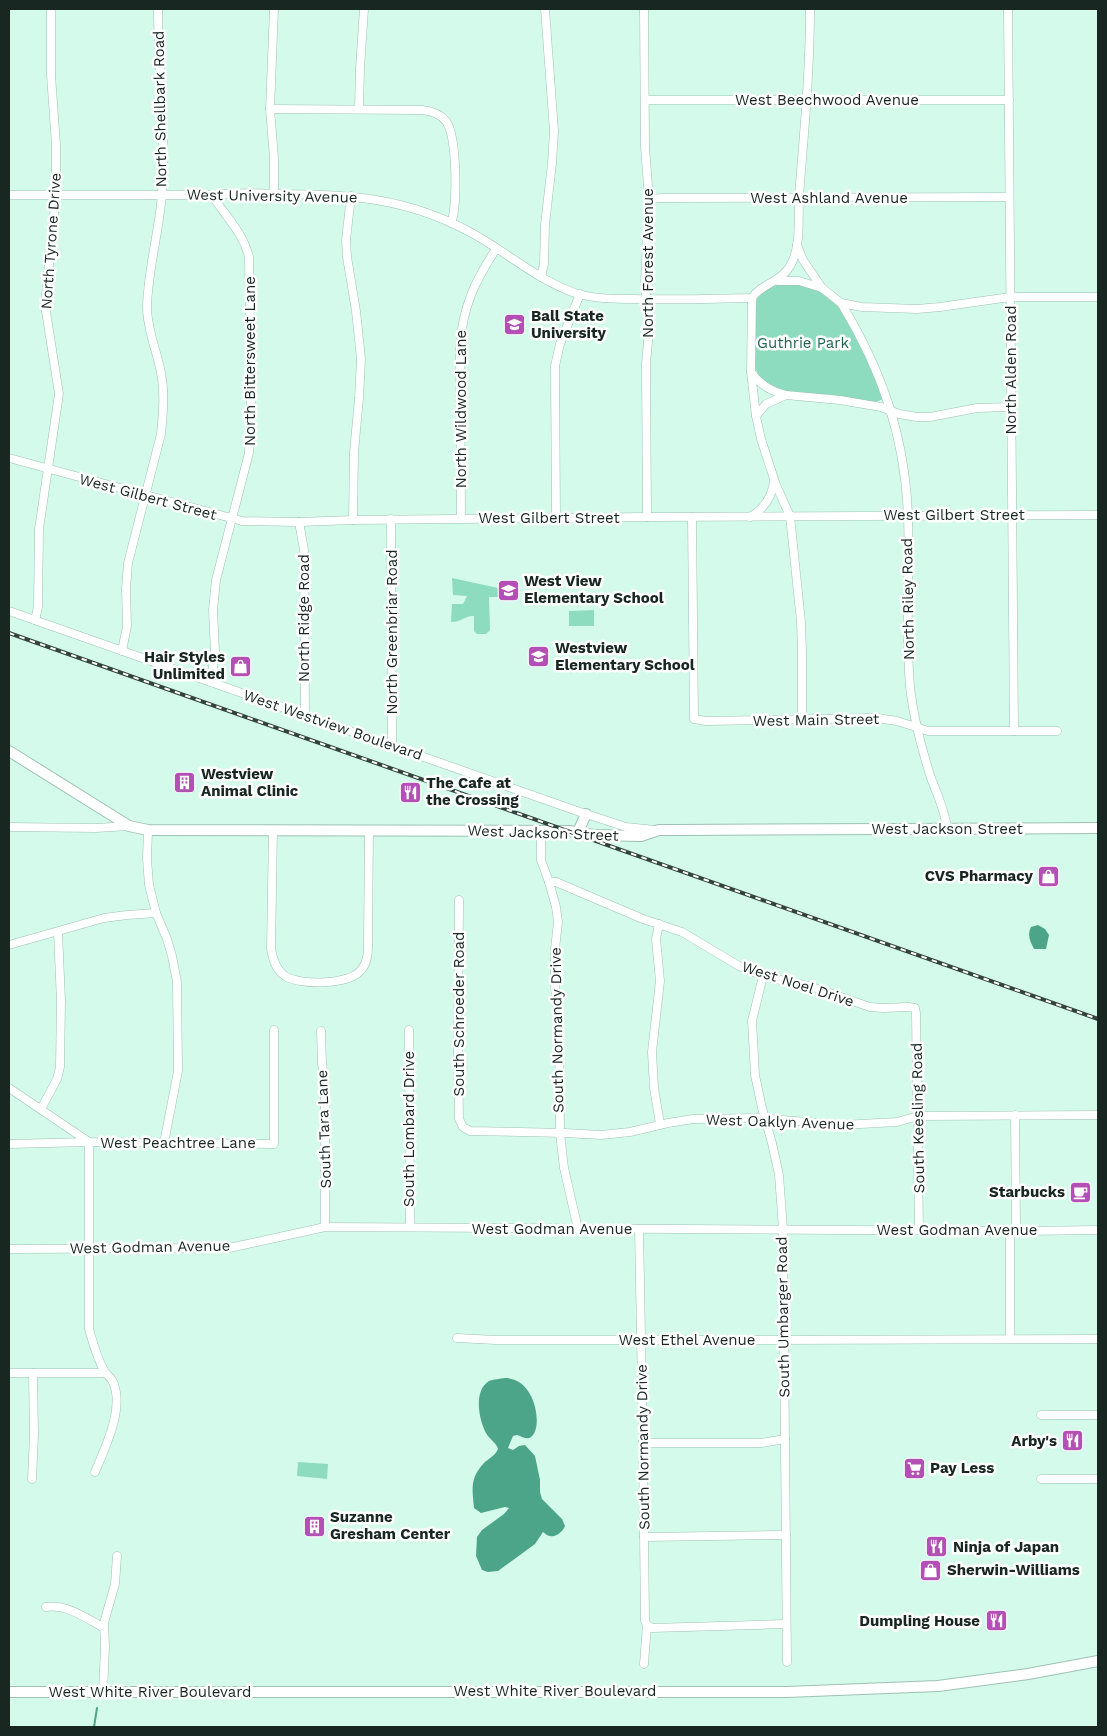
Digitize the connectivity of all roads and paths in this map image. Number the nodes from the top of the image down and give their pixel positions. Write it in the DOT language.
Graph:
graph roads {
  1 [pos="51,9"];
  2 [pos="158,9"];
  3 [pos="274,9"];
  4 [pos="364,9"];
  5 [pos="545,9"];
  6 [pos="644,9"];
  7 [pos="810,9"];
  8 [pos="1008,9"];
  9 [pos="645,100"];
  10 [pos="808,100"];
  11 [pos="1009,100"];
  12 [pos="270,109"];
  13 [pos="359,109"];
  14 [pos="274,194"];
  15 [pos="9,195"];
  16 [pos="56,195"];
  17 [pos="162,195"];
  18 [pos="212,196"];
  19 [pos="351,196"];
  20 [pos="1009,197"];
  21 [pos="799,198"];
  22 [pos="649,199"];
  23 [pos="451,222"];
  24 [pos="797,245"];
  25 [pos="496,249"];
  26 [pos="541,278"];
  27 [pos="776,281"];
  28 [pos="822,288"];
  29 [pos="580,294"];
  30 [pos="1010,297"];
  31 [pos="1098,297"];
  32 [pos="752,298"];
  33 [pos="647,299"];
  34 [pos="841,303"];
  35 [pos="751,372"];
  36 [pos="786,394"];
  37 [pos="1011,407"];
  38 [pos="892,411"];
  39 [pos="756,416"];
  40 [pos="9,458"];
  41 [pos="48,469"];
  42 [pos="774,479"];
  43 [pos="145,496"];
  44 [pos="1012,515"];
  45 [pos="1098,515"];
  46 [pos="648,516"];
  47 [pos="790,516"];
  48 [pos="908,516"];
  49 [pos="692,517"];
  50 [pos="750,517"];
  51 [pos="461,518"];
  52 [pos="556,518"];
  53 [pos="391,519"];
  54 [pos="232,520"];
  55 [pos="353,520"];
  56 [pos="299,522"];
  57 [pos="9,611"];
  58 [pos="35,620"];
  59 [pos="122,650"];
  60 [pos="211,682"];
  61 [pos="305,715"];
  62 [pos="802,720"];
  63 [pos="917,728"];
  64 [pos="1014,731"];
  65 [pos="1057,731"];
  66 [pos="392,746"];
  67 [pos="9,751"];
  68 [pos="586,814"];
  69 [pos="129,826"];
  70 [pos="9,827"];
  71 [pos="947,828"];
  72 [pos="1098,828"];
  73 [pos="148,830"];
  74 [pos="272,830"];
  75 [pos="369,830"];
  76 [pos="659,830"];
  77 [pos="541,831"];
  78 [pos="578,832"];
  79 [pos="549,882"];
  80 [pos="460,900"];
  81 [pos="156,913"];
  82 [pos="659,924"];
  83 [pos="58,932"];
  84 [pos="9,945"];
  85 [pos="763,976"];
  86 [pos="914,1008"];
  87 [pos="274,1030"];
  88 [pos="409,1030"];
  89 [pos="321,1031"];
  90 [pos="9,1088"];
  91 [pos="42,1109"];
  92 [pos="1015,1115"];
  93 [pos="1098,1115"];
  94 [pos="918,1116"];
  95 [pos="765,1119"];
  96 [pos="660,1124"];
  97 [pos="463,1127"];
  98 [pos="560,1133"];
  99 [pos="89,1142"];
  100 [pos="164,1143"];
  101 [pos="9,1144"];
  102 [pos="326,1227"];
  103 [pos="410,1227"];
  104 [pos="578,1229"];
  105 [pos="639,1229"];
  106 [pos="783,1229"];
  107 [pos="919,1230"];
  108 [pos="1013,1230"];
  109 [pos="1098,1230"];
  110 [pos="89,1248"];
  111 [pos="9,1249"];
  112 [pos="457,1338"];
  113 [pos="641,1339"];
  114 [pos="1010,1339"];
  115 [pos="1098,1339"];
  116 [pos="784,1340"];
  117 [pos="9,1373"];
  118 [pos="34,1373"];
  119 [pos="105,1373"];
  120 [pos="1041,1415"];
  121 [pos="1098,1415"];
  122 [pos="785,1439"];
  123 [pos="644,1444"];
  124 [pos="95,1472"];
  125 [pos="32,1479"];
  126 [pos="1041,1479"];
  127 [pos="1098,1479"];
  128 [pos="786,1535"];
  129 [pos="644,1537"];
  130 [pos="117,1556"];
  131 [pos="46,1607"];
  132 [pos="786,1624"];
  133 [pos="647,1626"];
  134 [pos="104,1628"];
  135 [pos="1098,1661"];
  136 [pos="786,1662"];
  137 [pos="644,1664"];
  138 [pos="9,1692"];
  139 [pos="103,1692"];
  1 -- 16 [label="street, North Tyrone Drive"];
  2 -- 17 [label="street, North Shellbark Road"];
  3 -- 12 [label="street"];
  4 -- 13 [label="street"];
  5 -- 26 [label="street"];
  6 -- 9 [label="street, North Forest Avenue"];
  7 -- 10 [label="street"];
  8 -- 11 [label="street, North Alden Road"];
  9 -- 10 [label="street, West Beechwood Avenue"];
  9 -- 22 [label="street, North Forest Avenue"];
  10 -- 11 [label="street, West Beechwood Avenue"];
  10 -- 21 [label="street"];
  11 -- 20 [label="street, North Alden Road"];
  12 -- 13 [label="street"];
  12 -- 14 [label="street"];
  13 -- 23 [label="street"];
  14 -- 18 [label="street, West University Avenue"];
  14 -- 19 [label="street, West University Avenue"];
  15 -- 16 [label="street, West University Avenue"];
  16 -- 17 [label="street, West University Avenue"];
  16 -- 41 [label="street, North Tyrone Drive"];
  17 -- 18 [label="street, West University Avenue"];
  17 -- 43 [label="street, North Shellbark Road"];
  18 -- 54 [label="street, North Bittersweet Lane"];
  19 -- 23 [label="street, West University Avenue"];
  19 -- 55 [label="street"];
  20 -- 21 [label="street, West Ashland Avenue"];
  20 -- 30 [label="street, North Alden Road"];
  21 -- 22 [label="street, West Ashland Avenue"];
  21 -- 24 [label="street"];
  22 -- 33 [label="street, North Forest Avenue"];
  23 -- 25 [label="street, West University Avenue"];
  24 -- 27 [label="street"];
  24 -- 28 [label="street"];
  25 -- 26 [label="street, West University Avenue"];
  25 -- 51 [label="street, North Wildwood Lane"];
  26 -- 29 [label="street, West University Avenue"];
  27 -- 28 [label="street"];
  27 -- 32 [label="street"];
  28 -- 34 [label="street"];
  29 -- 33 [label="street, West University Avenue"];
  29 -- 52 [label="street"];
  30 -- 31 [label="street"];
  30 -- 34 [label="street"];
  30 -- 37 [label="street, North Alden Road"];
  32 -- 33 [label="street, West University Avenue"];
  32 -- 35 [label="street"];
  33 -- 46 [label="street, North Forest Avenue"];
  34 -- 38 [label="street, North Riley Road"];
  35 -- 36 [label="street"];
  35 -- 39 [label="street"];
  36 -- 38 [label="street"];
  36 -- 39 [label="street"];
  37 -- 38 [label="street"];
  37 -- 44 [label="street, North Alden Road"];
  38 -- 48 [label="street, North Riley Road"];
  39 -- 42 [label="street"];
  40 -- 41 [label="street, West Gilbert Street"];
  41 -- 43 [label="street, West Gilbert Street"];
  41 -- 58 [label="street, North Tyrone Drive"];
  42 -- 47 [label="street"];
  42 -- 50 [label="street"];
  43 -- 54 [label="street, West Gilbert Street"];
  43 -- 59 [label="street, North Shellbark Road"];
  44 -- 45 [label="street, West Gilbert Street"];
  44 -- 48 [label="street, West Gilbert Street"];
  44 -- 64 [label="street, North Alden Road"];
  46 -- 49 [label="street, West Gilbert Street"];
  46 -- 52 [label="street, West Gilbert Street"];
  47 -- 48 [label="street, West Gilbert Street"];
  47 -- 50 [label="street, West Gilbert Street"];
  47 -- 62 [label="street"];
  48 -- 63 [label="street, North Riley Road"];
  49 -- 50 [label="street, West Gilbert Street"];
  49 -- 62 [label="street, West Main Street"];
  51 -- 52 [label="street, West Gilbert Street"];
  51 -- 53 [label="street, West Gilbert Street"];
  53 -- 55 [label="street, West Gilbert Street"];
  53 -- 66 [label="street, North Greenbriar Road"];
  54 -- 56 [label="street, West Gilbert Street"];
  54 -- 60 [label="street, North Bittersweet Lane"];
  55 -- 56 [label="street, West Gilbert Street"];
  56 -- 61 [label="street, North Ridge Road"];
  57 -- 58 [label="street, West Westview Boulevard"];
  58 -- 59 [label="street, West Westview Boulevard"];
  59 -- 60 [label="street, West Westview Boulevard"];
  60 -- 61 [label="street, West Westview Boulevard"];
  61 -- 66 [label="street, West Westview Boulevard"];
  62 -- 63 [label="street, West Main Street"];
  63 -- 64 [label="street, West Main Street"];
  63 -- 71 [label="street, North Riley Road"];
  64 -- 65 [label="street, West Main Street"];
  66 -- 68 [label="street, West Westview Boulevard"];
  67 -- 69 [label="main road, West Jackson Street"];
  68 -- 76 [label="street, West Westview Boulevard"];
  68 -- 78 [label="main road"];
  69 -- 70 [label="street"];
  69 -- 73 [label="main road, West Jackson Street"];
  71 -- 72 [label="main road, West Jackson Street"];
  71 -- 76 [label="main road, West Jackson Street"];
  73 -- 74 [label="main road, West Jackson Street"];
  73 -- 81 [label="street"];
  74 -- 75 [label="main road, West Jackson Street"];
  74 -- 75 [label="street"];
  75 -- 77 [label="main road, West Jackson Street"];
  76 -- 78 [label="main road, West Jackson Street"];
  77 -- 78 [label="main road, West Jackson Street"];
  77 -- 79 [label="street, South Normandy Drive"];
  79 -- 82 [label="street, West Noel Drive"];
  79 -- 98 [label="street, South Normandy Drive"];
  80 -- 97 [label="street, South Schroeder Road"];
  81 -- 83 [label="street"];
  81 -- 100 [label="street"];
  82 -- 85 [label="street, West Noel Drive"];
  82 -- 96 [label="street"];
  83 -- 84 [label="street"];
  83 -- 91 [label="street"];
  85 -- 86 [label="street, West Noel Drive"];
  85 -- 95 [label="street, South Umbarger Road"];
  86 -- 94 [label="street, South Keesling Road"];
  87 -- 100 [label="street, West Peachtree Lane"];
  88 -- 103 [label="street, South Lombard Drive"];
  89 -- 102 [label="street, South Tara Lane"];
  90 -- 91 [label="street, West Peachtree Lane"];
  91 -- 99 [label="street, West Peachtree Lane"];
  92 -- 93 [label="street, West Oaklyn Avenue"];
  92 -- 94 [label="street, West Oaklyn Avenue"];
  92 -- 108 [label="street"];
  94 -- 95 [label="street, West Oaklyn Avenue"];
  94 -- 107 [label="street, South Keesling Road"];
  95 -- 96 [label="street, West Oaklyn Avenue"];
  95 -- 106 [label="street, South Umbarger Road"];
  96 -- 98 [label="street, West Oaklyn Avenue"];
  97 -- 98 [label="street, West Oaklyn Avenue"];
  98 -- 104 [label="street, South Normandy Drive"];
  99 -- 100 [label="street, West Peachtree Lane"];
  99 -- 101 [label="street"];
  99 -- 110 [label="street"];
  102 -- 103 [label="street, West Godman Avenue"];
  102 -- 110 [label="street, West Godman Avenue"];
  103 -- 104 [label="street, West Godman Avenue"];
  104 -- 105 [label="street, West Godman Avenue"];
  105 -- 106 [label="street, West Godman Avenue"];
  105 -- 113 [label="street, South Normandy Drive"];
  106 -- 107 [label="street, West Godman Avenue"];
  106 -- 116 [label="street, South Umbarger Road"];
  107 -- 108 [label="street, West Godman Avenue"];
  108 -- 109 [label="street, West Godman Avenue"];
  108 -- 114 [label="street"];
  110 -- 111 [label="street, West Godman Avenue"];
  110 -- 119 [label="street"];
  112 -- 113 [label="street, West Ethel Avenue"];
  113 -- 116 [label="street, West Ethel Avenue"];
  113 -- 123 [label="street, South Normandy Drive"];
  114 -- 115 [label="street, West Ethel Avenue"];
  114 -- 116 [label="street, West Ethel Avenue"];
  116 -- 122 [label="street, South Umbarger Road"];
  117 -- 118 [label="street"];
  118 -- 119 [label="street"];
  118 -- 125 [label="street"];
  119 -- 124 [label="street"];
  120 -- 121 [label="street"];
  122 -- 123 [label="street"];
  122 -- 128 [label="street, South Umbarger Road"];
  123 -- 129 [label="street, South Normandy Drive"];
  126 -- 127 [label="street"];
  128 -- 129 [label="street"];
  128 -- 132 [label="street, South Umbarger Road"];
  129 -- 133 [label="street, South Normandy Drive"];
  130 -- 134 [label="street"];
  131 -- 134 [label="street"];
  132 -- 133 [label="street"];
  132 -- 136 [label="street, South Umbarger Road"];
  133 -- 137 [label="street, South Normandy Drive"];
  134 -- 139 [label="street"];
  135 -- 139 [label="main road, West White River Boulevard"];
  138 -- 139 [label="main road, West White River Boulevard"];
}
